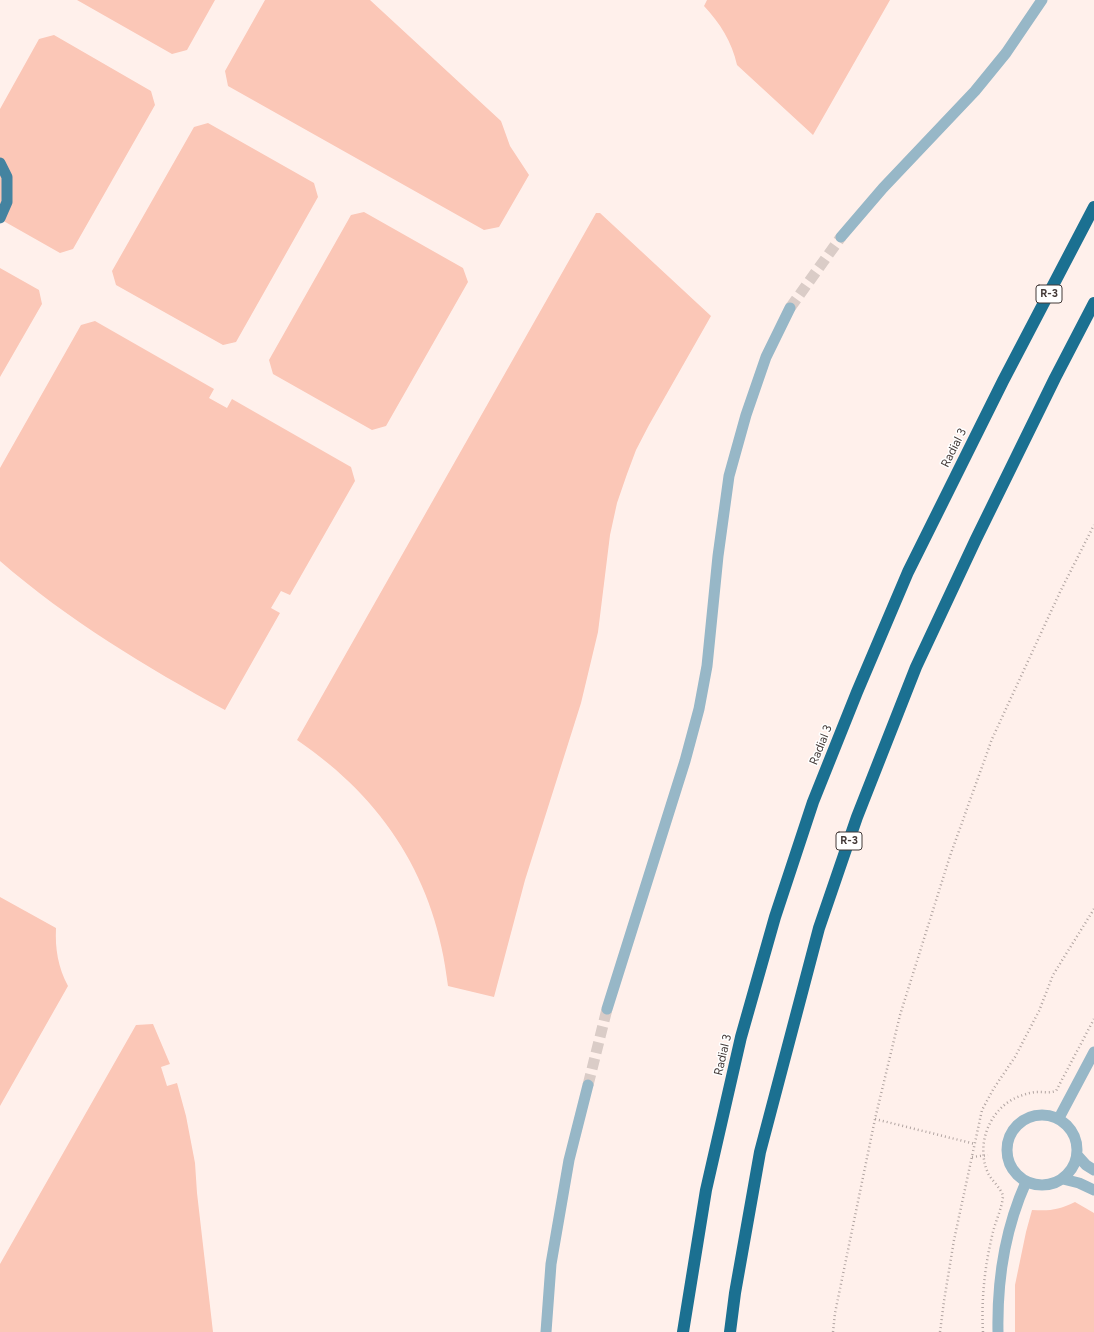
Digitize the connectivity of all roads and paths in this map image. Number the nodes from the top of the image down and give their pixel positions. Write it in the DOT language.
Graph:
graph roads {
  1 [pos="1042,0"];
  2 [pos="0,163"];
  3 [pos="1094,207"];
  4 [pos="0,218"];
  5 [pos="841,237"];
  6 [pos="1094,303"];
  7 [pos="790,308"];
  8 [pos="1094,525"];
  9 [pos="1094,909"];
  10 [pos="607,1009"];
  11 [pos="1094,1019"];
  12 [pos="1094,1052"];
  13 [pos="588,1085"];
  14 [pos="1059,1118"];
  15 [pos="875,1119"];
  16 [pos="975,1144"];
  17 [pos="984,1155"];
  18 [pos="988,1155"];
  19 [pos="1077,1155"];
  20 [pos="972,1157"];
  21 [pos="1094,1170"];
  22 [pos="1063,1179"];
  23 [pos="1026,1182"];
  24 [pos="1094,1190"];
  25 [pos="546,1332"];
  26 [pos="683,1332"];
  27 [pos="730,1332"];
  28 [pos="833,1332"];
  29 [pos="940,1332"];
  30 [pos="983,1332"];
  31 [pos="998,1332"];
  1 -- 5 [label="street"];
  2 -- 4 [label="main road"];
  3 -- 26 [label="highway, Radial 3 / R-3"];
  6 -- 27 [label="highway, R-3"];
  7 -- 10 [label="street"];
  8 -- 15 [label="path"];
  9 -- 16 [label="path"];
  11 -- 17 [label="path"];
  12 -- 14 [label="street"];
  13 -- 25 [label="street"];
  14 -- 19 [label="street"];
  14 -- 23 [label="street"];
  15 -- 16 [label="path"];
  15 -- 28 [label="path"];
  16 -- 20 [label="path"];
  17 -- 18 [label="path"];
  17 -- 20 [label="path"];
  17 -- 30 [label="path"];
  19 -- 21 [label="street"];
  19 -- 22 [label="street"];
  20 -- 29 [label="path"];
  22 -- 23 [label="street"];
  22 -- 24 [label="street"];
  23 -- 31 [label="street"];
}
